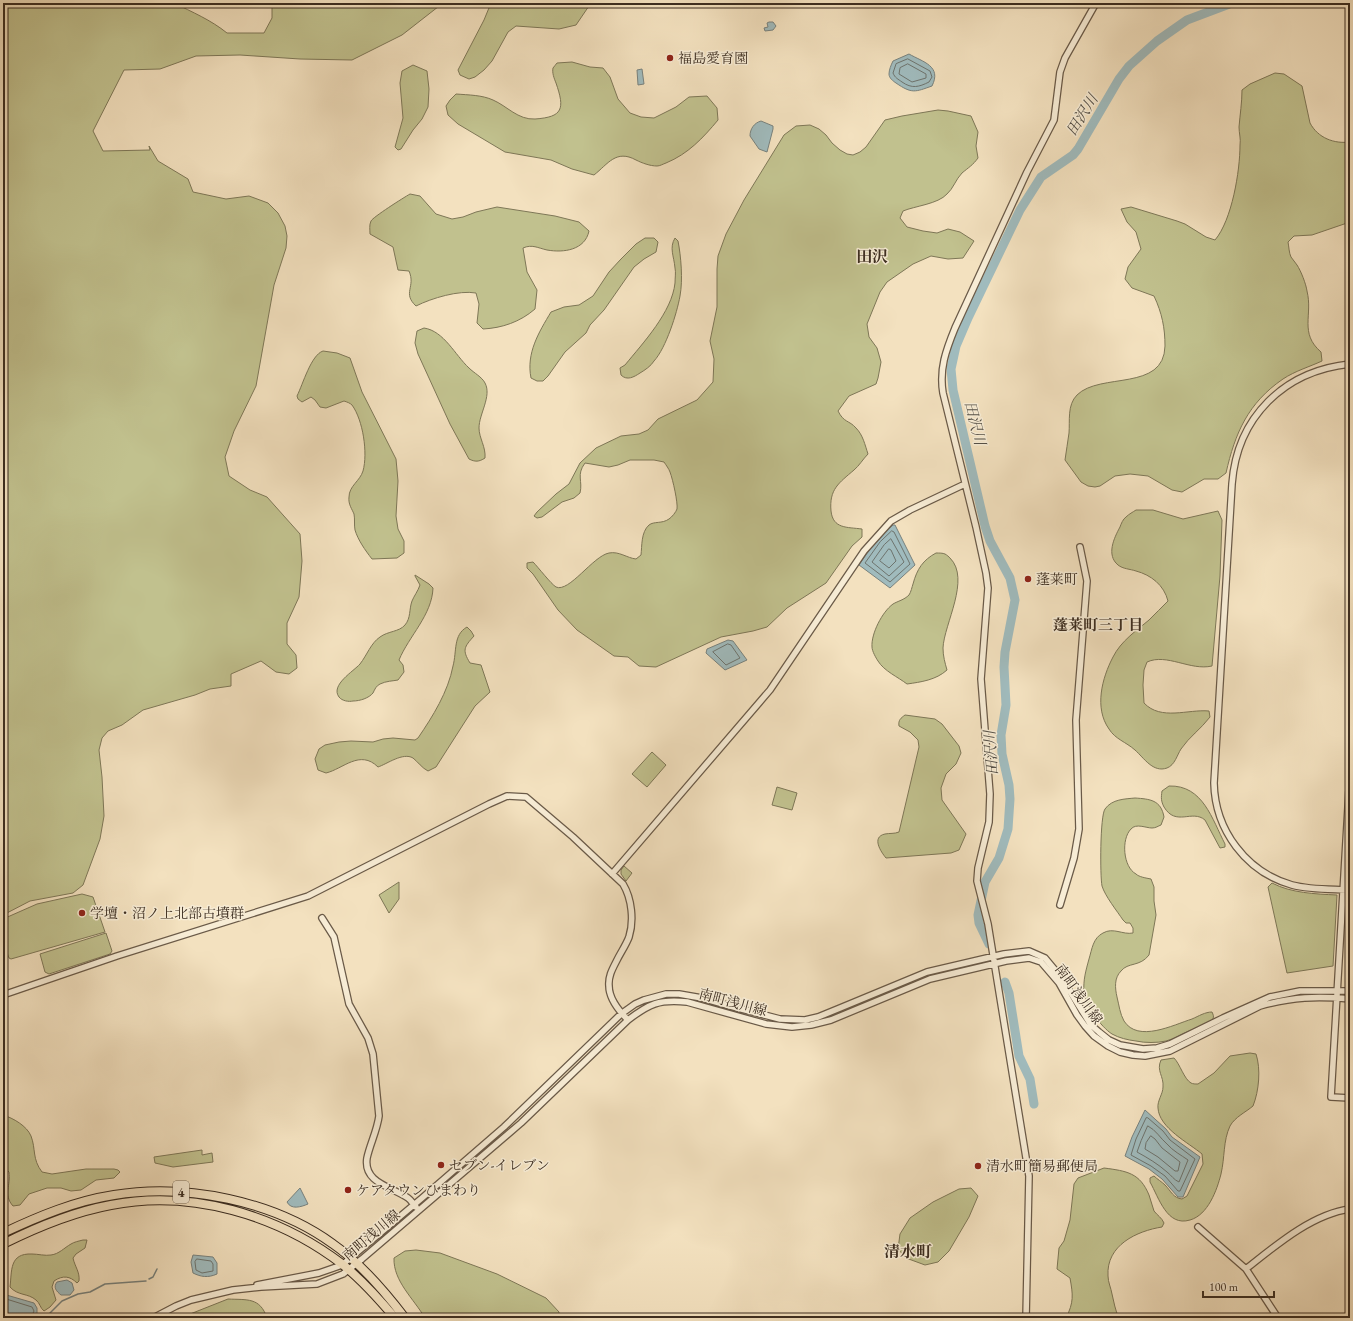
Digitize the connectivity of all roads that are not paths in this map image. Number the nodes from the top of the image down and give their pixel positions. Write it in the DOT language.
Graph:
graph roads {
  1 [pos="1096,3"];
  2 [pos="1350,364"];
  3 [pos="965,484"];
  4 [pos="1080,547"];
  5 [pos="1350,773"];
  6 [pos="612,874"];
  7 [pos="1343,890"];
  8 [pos="1350,890"];
  9 [pos="1060,905"];
  10 [pos="322,918"];
  11 [pos="992,957"];
  12 [pos="994,964"];
  13 [pos="1338,991"];
  14 [pos="1350,991"];
  15 [pos="3,995"];
  16 [pos="1338,998"];
  17 [pos="1350,999"];
  18 [pos="622,1014"];
  19 [pos="628,1020"];
  20 [pos="1350,1098"];
  21 [pos="414,1205"];
  22 [pos="1350,1209"];
  23 [pos="419,1210"];
  24 [pos="1198,1227"];
  25 [pos="3,1233"];
  26 [pos="3,1244"];
  27 [pos="354,1261"];
  28 [pos="345,1268"];
  29 [pos="1246,1269"];
  30 [pos="233,1290"];
  31 [pos="153,1318"];
  32 [pos="395,1318"];
  33 [pos="405,1318"];
  34 [pos="1026,1318"];
  35 [pos="1278,1318"];
  1 -- 3 [label="street"];
  2 -- 7 [label="street"];
  3 -- 6 [label="street"];
  3 -- 11 [label="street"];
  4 -- 9 [label="street"];
  5 -- 7 [label="street"];
  6 -- 15 [label="street"];
  6 -- 18 [label="street"];
  7 -- 8 [label="street"];
  7 -- 13 [label="street"];
  10 -- 21 [label="street"];
  11 -- 12 [label="street"];
  11 -- 13 [label="street, 南町浅川線"];
  11 -- 18 [label="street, 南町浅川線"];
  12 -- 16 [label="street, 南町浅川線"];
  12 -- 19 [label="street, 南町浅川線"];
  12 -- 34 [label="street"];
  13 -- 14 [label="street, 南町浅川線"];
  13 -- 16 [label="street"];
  16 -- 17 [label="street, 南町浅川線"];
  16 -- 20 [label="street"];
  18 -- 19 [label="street"];
  18 -- 21 [label="street, 南町浅川線"];
  19 -- 23 [label="street, 南町浅川線"];
  21 -- 23 [label="street"];
  21 -- 27 [label="street, 南町浅川線"];
  22 -- 29 [label="street"];
  23 -- 27 [label="street, 南町浅川線"];
  24 -- 29 [label="street"];
  25 -- 27 [label="highway, 4"];
  26 -- 28 [label="highway, 4"];
  27 -- 28 [label="street"];
  27 -- 33 [label="highway, 4"];
  28 -- 30 [label="street"];
  28 -- 30 [label="street, 南町浅川線"];
  28 -- 32 [label="highway, 4"];
  29 -- 35 [label="street"];
  30 -- 31 [label="street, 南町浅川線"];
}
